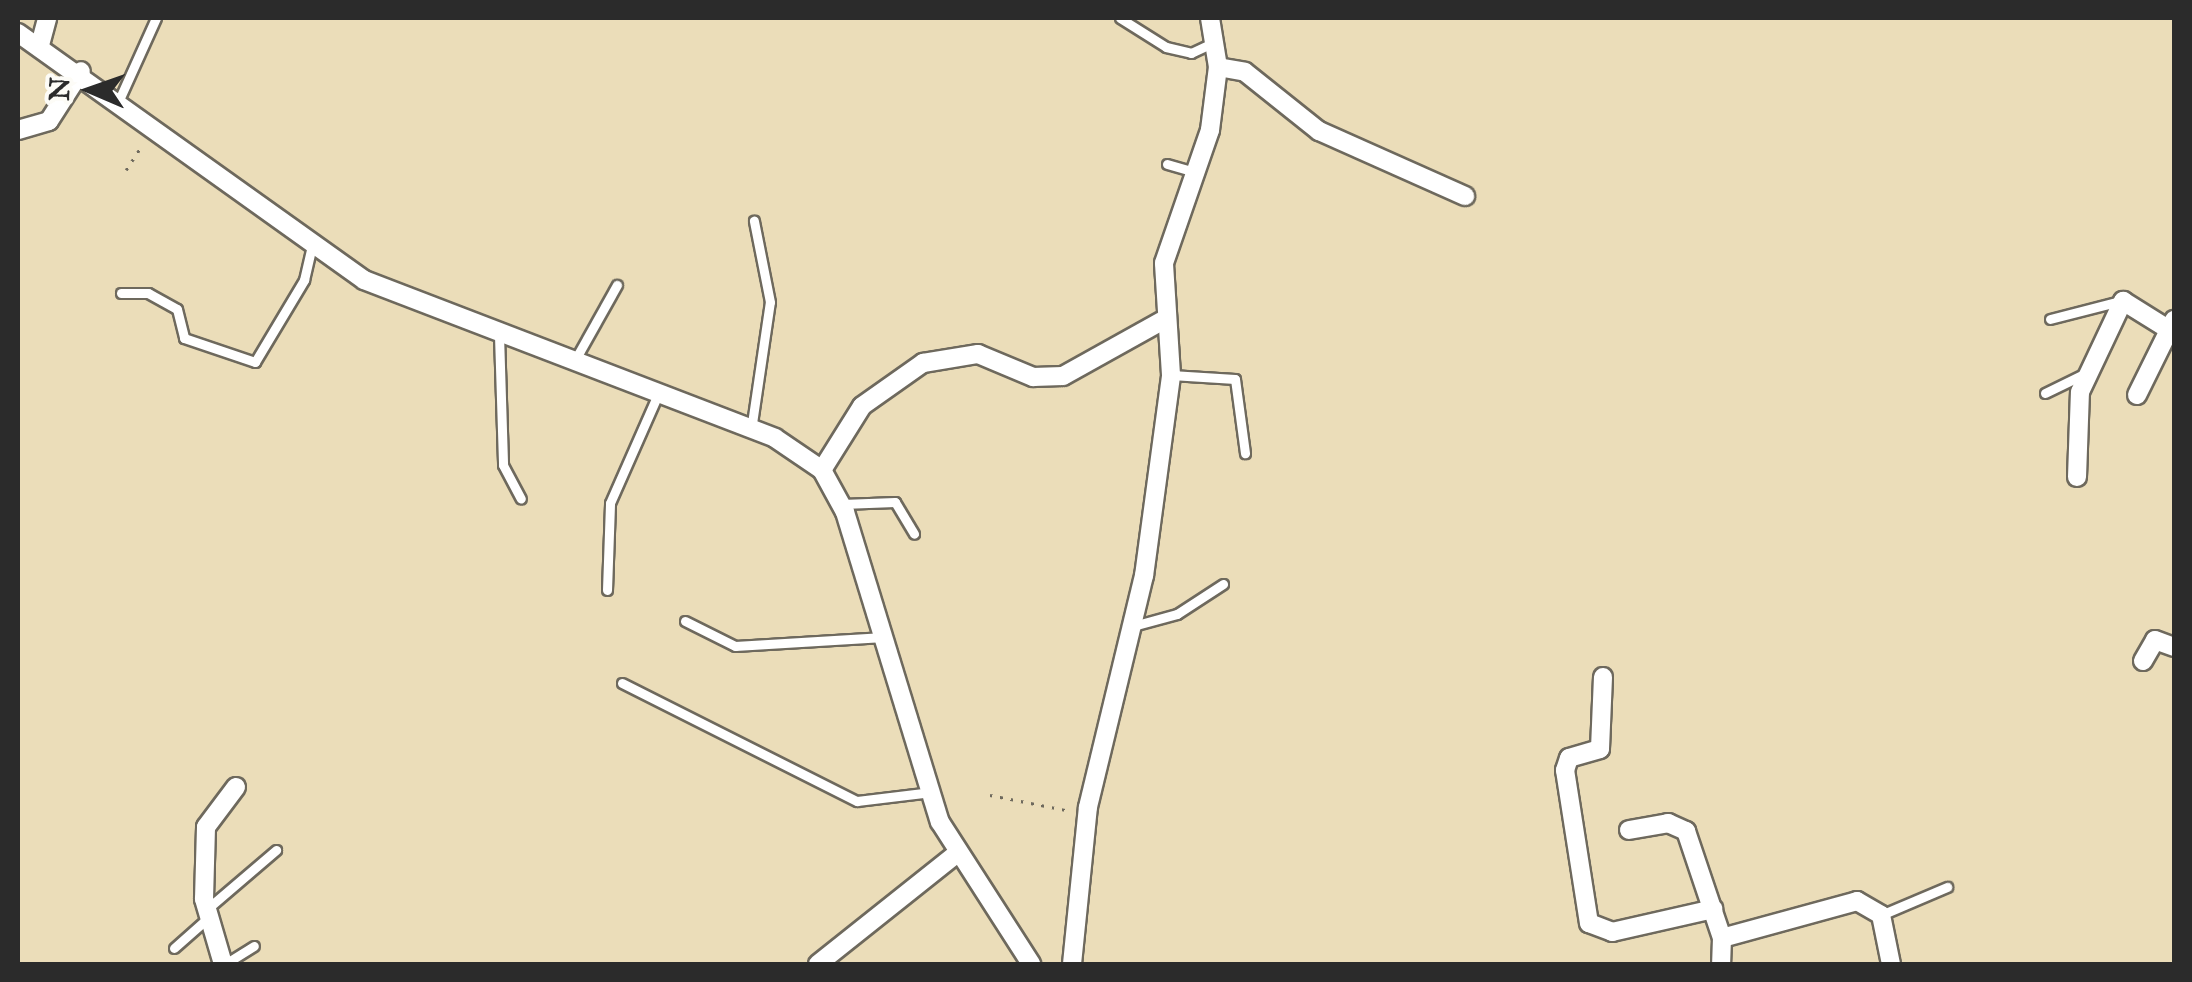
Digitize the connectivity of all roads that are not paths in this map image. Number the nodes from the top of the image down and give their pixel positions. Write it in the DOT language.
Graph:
graph roads {
  1 [pos="47,18"];
  2 [pos="156,18"];
  3 [pos="1120,18"];
  4 [pos="1210,18"];
  5 [pos="18,34"];
  6 [pos="1215,42"];
  7 [pos="40,45"];
  8 [pos="1218,67"];
  9 [pos="81,72"];
  10 [pos="119,100"];
  11 [pos="18,130"];
  12 [pos="1167,164"];
  13 [pos="1195,172"];
  14 [pos="1465,196"];
  15 [pos="754,221"];
  16 [pos="312,244"];
  17 [pos="617,285"];
  18 [pos="121,293"];
  19 [pos="2123,301"];
  20 [pos="2050,319"];
  21 [pos="1162,321"];
  22 [pos="499,335"];
  23 [pos="2171,336"];
  24 [pos="574,363"];
  25 [pos="2086,373"];
  26 [pos="1171,375"];
  27 [pos="2045,393"];
  28 [pos="658,394"];
  29 [pos="2137,395"];
  30 [pos="751,430"];
  31 [pos="1245,452"];
  32 [pos="822,470"];
  33 [pos="2077,477"];
  34 [pos="521,500"];
  35 [pos="842,504"];
  36 [pos="914,534"];
  37 [pos="1222,584"];
  38 [pos="606,590"];
  39 [pos="684,621"];
  40 [pos="1133,626"];
  41 [pos="884,638"];
  42 [pos="2174,647"];
  43 [pos="2142,660"];
  44 [pos="1602,677"];
  45 [pos="622,683"];
  46 [pos="236,788"];
  47 [pos="930,792"];
  48 [pos="1629,830"];
  49 [pos="276,850"];
  50 [pos="955,855"];
  51 [pos="1947,887"];
  52 [pos="1712,909"];
  53 [pos="208,913"];
  54 [pos="1882,914"];
  55 [pos="1722,938"];
  56 [pos="254,946"];
  57 [pos="174,948"];
  58 [pos="224,964"];
  59 [pos="818,964"];
  60 [pos="1031,964"];
  61 [pos="1072,964"];
  62 [pos="1721,964"];
  63 [pos="1891,964"];
  1 -- 7 [label="street"];
  2 -- 10 [label="lane"];
  3 -- 6 [label="lane"];
  4 -- 6 [label="street"];
  5 -- 7 [label="street"];
  6 -- 8 [label="street"];
  7 -- 9 [label="street"];
  8 -- 13 [label="street"];
  8 -- 14 [label="street"];
  9 -- 10 [label="street"];
  9 -- 11 [label="street"];
  10 -- 16 [label="street"];
  12 -- 13 [label="lane"];
  13 -- 21 [label="street"];
  15 -- 30 [label="lane"];
  16 -- 18 [label="lane"];
  16 -- 22 [label="street"];
  17 -- 24 [label="lane"];
  19 -- 20 [label="lane"];
  19 -- 23 [label="street"];
  19 -- 25 [label="street"];
  21 -- 26 [label="street"];
  21 -- 32 [label="street"];
  22 -- 24 [label="street"];
  22 -- 34 [label="lane"];
  23 -- 29 [label="street"];
  24 -- 28 [label="street"];
  25 -- 27 [label="lane"];
  25 -- 33 [label="street"];
  26 -- 31 [label="lane"];
  26 -- 40 [label="street"];
  28 -- 30 [label="street"];
  28 -- 38 [label="lane"];
  30 -- 32 [label="street"];
  32 -- 35 [label="street"];
  35 -- 36 [label="lane"];
  35 -- 41 [label="street"];
  37 -- 40 [label="lane"];
  39 -- 41 [label="lane"];
  40 -- 61 [label="street"];
  41 -- 47 [label="street"];
  42 -- 43 [label="street"];
  44 -- 52 [label="street"];
  45 -- 47 [label="lane"];
  46 -- 53 [label="street"];
  47 -- 50 [label="street"];
  48 -- 52 [label="street"];
  49 -- 53 [label="lane"];
  50 -- 59 [label="street"];
  50 -- 60 [label="street"];
  51 -- 54 [label="lane"];
  52 -- 55 [label="street"];
  53 -- 57 [label="lane"];
  53 -- 58 [label="street"];
  54 -- 55 [label="street"];
  54 -- 63 [label="street"];
  55 -- 62 [label="street"];
  56 -- 58 [label="lane"];
}
